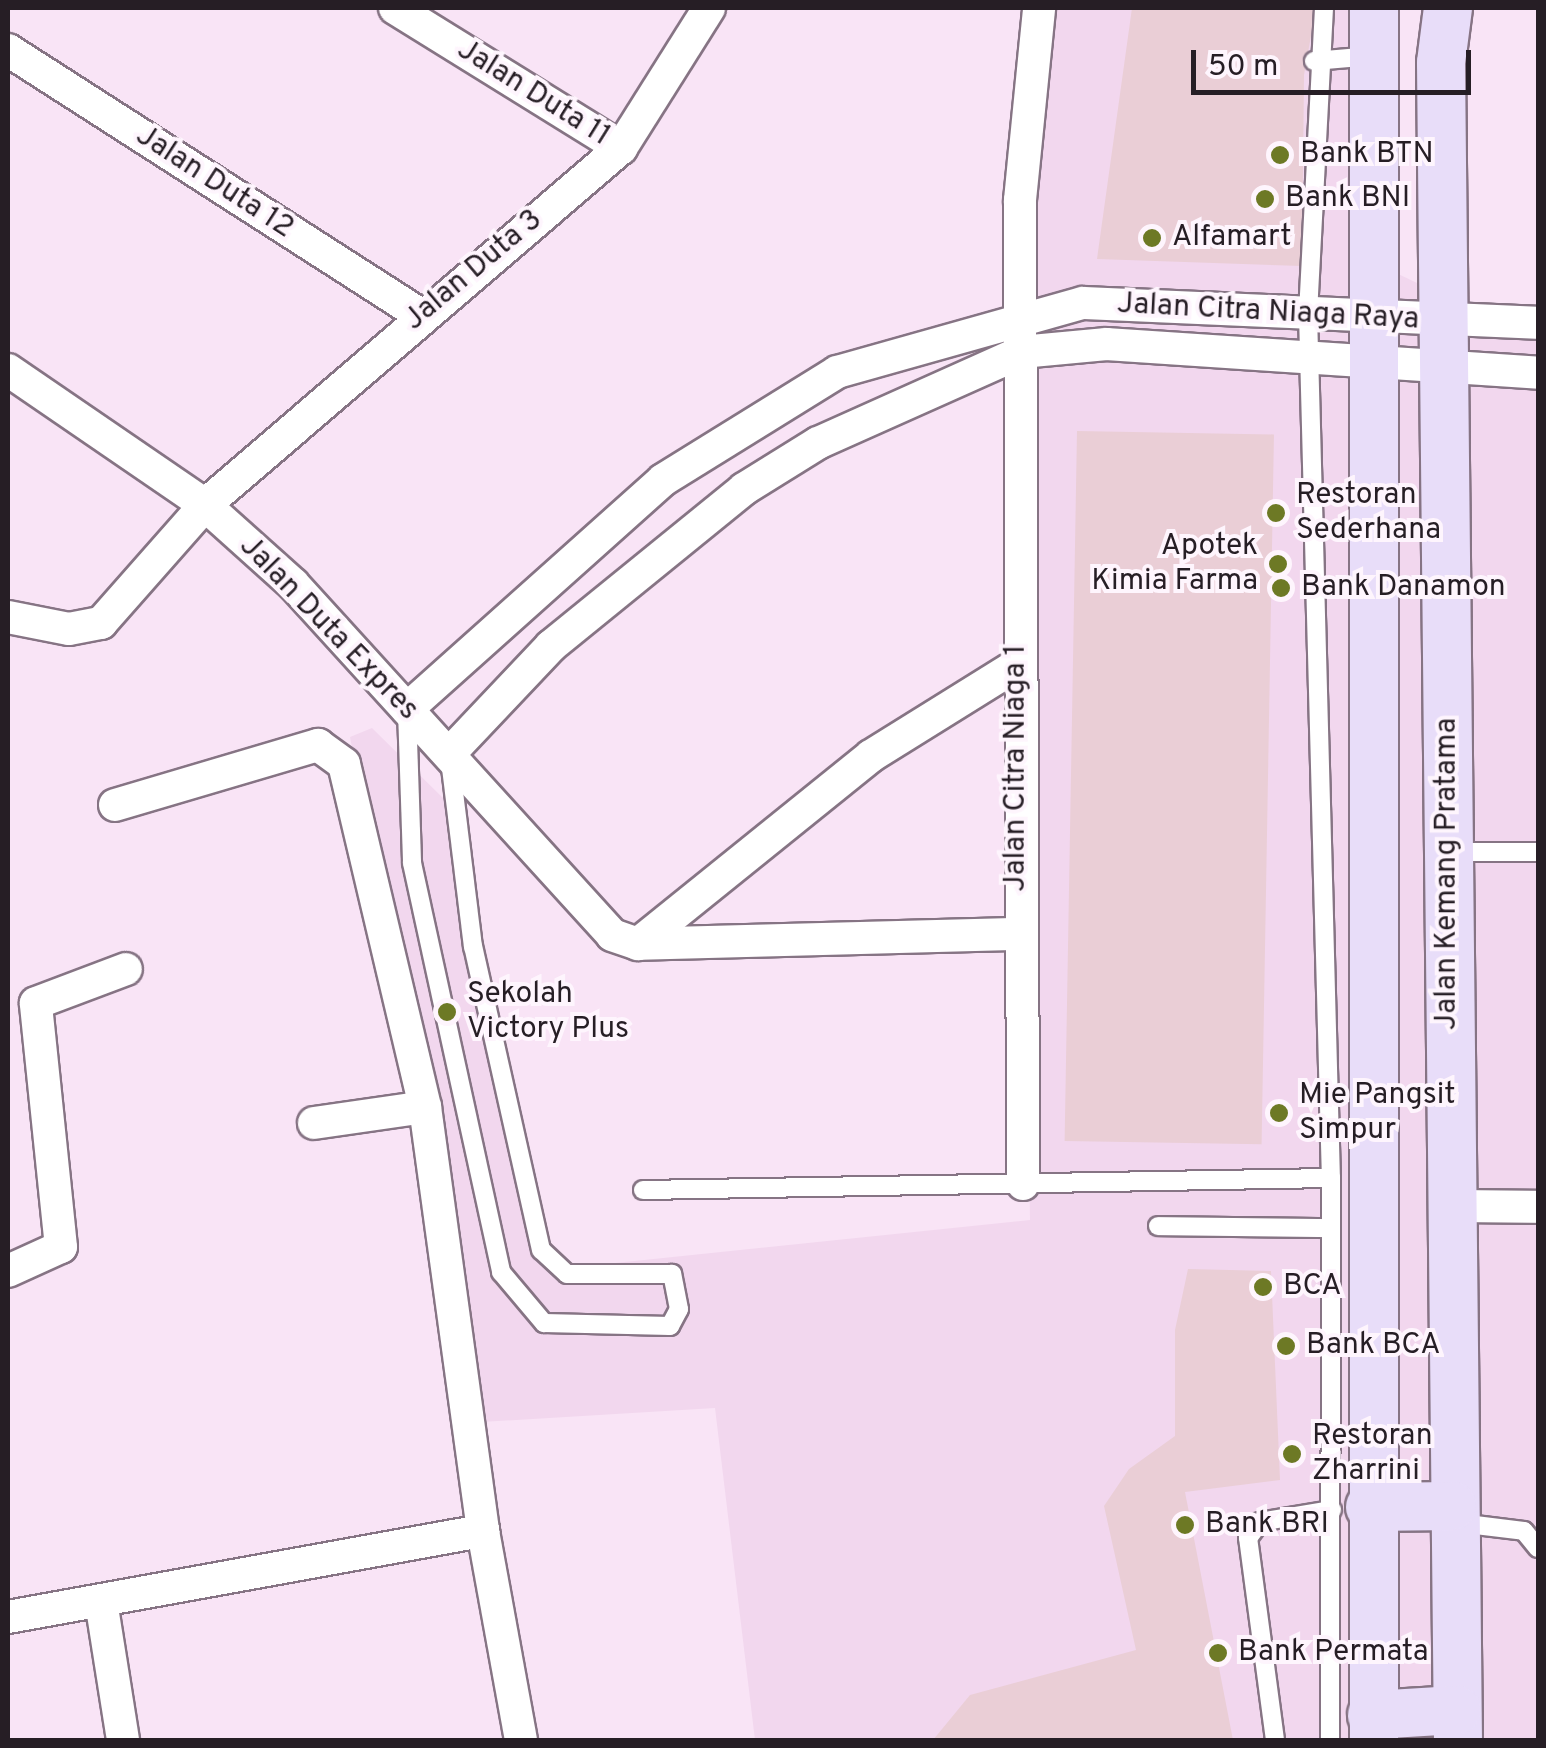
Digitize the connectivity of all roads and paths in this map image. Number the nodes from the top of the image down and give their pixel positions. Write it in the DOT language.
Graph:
graph roads {
  1 [pos="395,8"];
  2 [pos="709,8"];
  3 [pos="1039,8"];
  4 [pos="1324,8"];
  5 [pos="1374,8"];
  6 [pos="1448,8"];
  7 [pos="8,50"];
  8 [pos="1372,56"];
  9 [pos="1314,61"];
  10 [pos="620,148"];
  11 [pos="1308,314"];
  12 [pos="420,315"];
  13 [pos="1020,317"];
  14 [pos="1372,318"];
  15 [pos="1447,323"];
  16 [pos="1538,323"];
  17 [pos="1021,352"];
  18 [pos="1308,361"];
  19 [pos="1372,368"];
  20 [pos="8,370"];
  21 [pos="1448,373"];
  22 [pos="1538,373"];
  23 [pos="204,505"];
  24 [pos="8,617"];
  25 [pos="1017,665"];
  26 [pos="407,710"];
  27 [pos="449,754"];
  28 [pos="115,804"];
  29 [pos="1448,852"];
  30 [pos="1538,852"];
  31 [pos="1016,934"];
  32 [pos="638,944"];
  33 [pos="126,968"];
  34 [pos="425,1107"];
  35 [pos="314,1123"];
  36 [pos="1331,1178"];
  37 [pos="1022,1184"];
  38 [pos="643,1190"];
  39 [pos="1448,1206"];
  40 [pos="1538,1207"];
  41 [pos="1158,1226"];
  42 [pos="1330,1228"];
  43 [pos="8,1271"];
  44 [pos="1351,1508"];
  45 [pos="1453,1514"];
  46 [pos="484,1531"];
  47 [pos="1538,1548"];
  48 [pos="100,1601"];
  49 [pos="8,1618"];
  50 [pos="1457,1725"];
  51 [pos="1373,1728"];
  52 [pos="123,1740"];
  53 [pos="522,1740"];
  54 [pos="1276,1740"];
  55 [pos="1330,1740"];
  1 -- 10 [label="street, Jalan Duta 11"];
  2 -- 10 [label="street, Jalan Duta 3"];
  3 -- 13 [label="street, Jalan Citra Niaga 1"];
  4 -- 9 [label="lane"];
  5 -- 8 [label="street"];
  6 -- 15 [label="street, Jalan Kemang Pratama"];
  7 -- 12 [label="street, Jalan Duta 12"];
  8 -- 9 [label="lane"];
  8 -- 14 [label="street"];
  9 -- 11 [label="lane"];
  10 -- 12 [label="street, Jalan Duta 3"];
  11 -- 13 [label="street, Jalan Citra Niaga Raya"];
  11 -- 14 [label="street, Jalan Citra Niaga Raya"];
  11 -- 18 [label="lane"];
  12 -- 23 [label="street, Jalan Duta 3"];
  13 -- 17 [label="street, Jalan Citra Niaga 1"];
  13 -- 26 [label="street, Jalan Citra Niaga Raya"];
  14 -- 15 [label="street, Jalan Citra Niaga Raya"];
  14 -- 19 [label="street"];
  15 -- 16 [label="street, Jalan Citra Niaga Raya"];
  15 -- 21 [label="street, Jalan Kemang Pratama"];
  17 -- 18 [label="street, Jalan Citra Niaga Raya"];
  17 -- 25 [label="street, Jalan Citra Niaga 1"];
  17 -- 27 [label="street, Jalan Citra Niaga Raya"];
  18 -- 19 [label="street, Jalan Citra Niaga Raya"];
  18 -- 36 [label="lane"];
  19 -- 21 [label="street, Jalan Citra Niaga Raya"];
  19 -- 44 [label="street"];
  20 -- 23 [label="street, Jalan Duta Expres"];
  21 -- 22 [label="street, Jalan Citra Niaga Raya"];
  21 -- 29 [label="street, Jalan Kemang Pratama"];
  23 -- 24 [label="street, Jalan Duta 3"];
  23 -- 26 [label="street, Jalan Duta Expres"];
  25 -- 31 [label="street, Jalan Citra Niaga 1"];
  25 -- 32 [label="street"];
  26 -- 27 [label="street, Jalan Duta Expres"];
  26 -- 27 [label="lane"];
  27 -- 32 [label="street, Jalan Duta Expres"];
  28 -- 34 [label="street"];
  29 -- 30 [label="lane"];
  29 -- 39 [label="street, Jalan Kemang Pratama"];
  31 -- 32 [label="street"];
  31 -- 37 [label="street, Jalan Citra Niaga 1"];
  33 -- 43 [label="street"];
  34 -- 35 [label="street"];
  34 -- 46 [label="street"];
  36 -- 37 [label="lane"];
  36 -- 42 [label="lane"];
  37 -- 38 [label="lane"];
  39 -- 40 [label="street"];
  39 -- 45 [label="street, Jalan Kemang Pratama"];
  41 -- 42 [label="lane"];
  42 -- 44 [label="lane"];
  44 -- 45 [label="street"];
  44 -- 51 [label="street"];
  44 -- 54 [label="lane"];
  44 -- 55 [label="lane"];
  45 -- 47 [label="lane"];
  45 -- 50 [label="street, Jalan Kemang Pratama"];
  46 -- 48 [label="street"];
  46 -- 53 [label="street"];
  48 -- 49 [label="street"];
  48 -- 52 [label="street"];
  50 -- 51 [label="street"];
}
